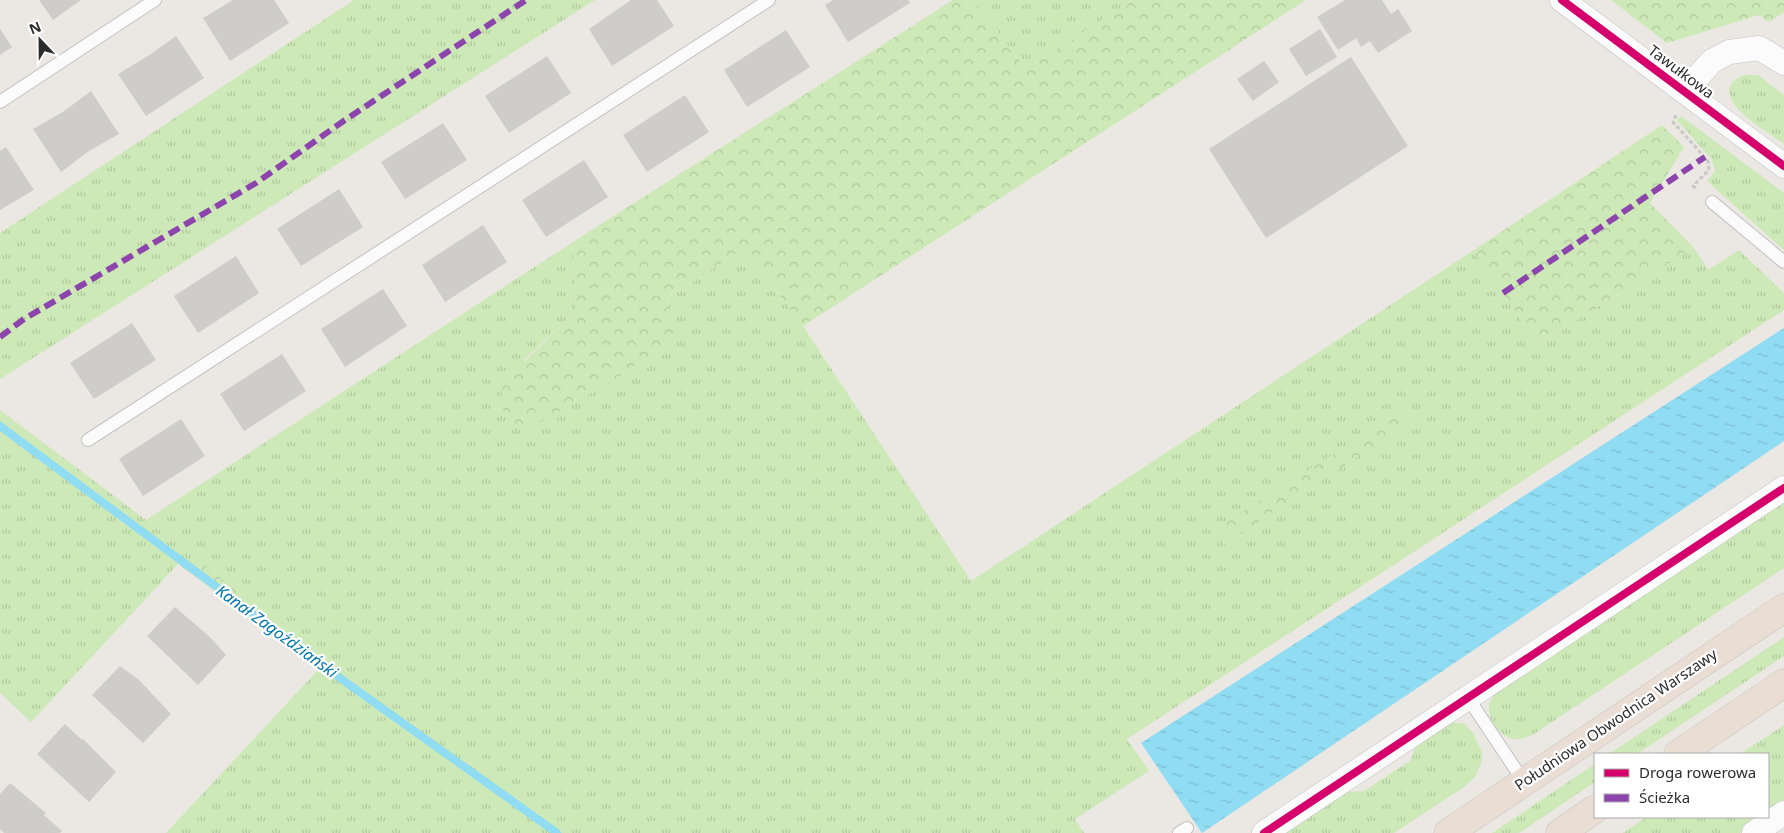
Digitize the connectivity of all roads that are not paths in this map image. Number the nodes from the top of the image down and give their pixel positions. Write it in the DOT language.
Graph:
graph roads {
  1 [pos="155,0"];
  2 [pos="769,0"];
  3 [pos="1562,0"];
  4 [pos="1784,63"];
  5 [pos="1684,101"];
  6 [pos="0,102"];
  7 [pos="1784,166"];
  8 [pos="1712,202"];
  9 [pos="1784,262"];
  10 [pos="88,440"];
  11 [pos="1784,488"];
  12 [pos="1784,608"];
  13 [pos="1784,683"];
  14 [pos="1468,698"];
  15 [pos="1679,753"];
  16 [pos="1524,782"];
  17 [pos="1594,811"];
  18 [pos="1784,813"];
  19 [pos="1264,833"];
  20 [pos="1448,833"];
  21 [pos="1560,833"];
  22 [pos="1754,833"];
  1 -- 6 [label="lane"];
  2 -- 10 [label="lane"];
  3 -- 5 [label="street, Tawułkowa"];
  4 -- 5 [label="street"];
  5 -- 7 [label="street, Tawułkowa"];
  8 -- 9 [label="lane"];
  11 -- 14 [label="street"];
  12 -- 16 [label="highway, Południowa Obwodnica Warszawy"];
  13 -- 15 [label="highway"];
  14 -- 16 [label="lane"];
  14 -- 19 [label="street"];
  16 -- 20 [label="highway, Południowa Obwodnica Warszawy"];
  17 -- 21 [label="highway"];
  18 -- 22 [label="street"];
}
